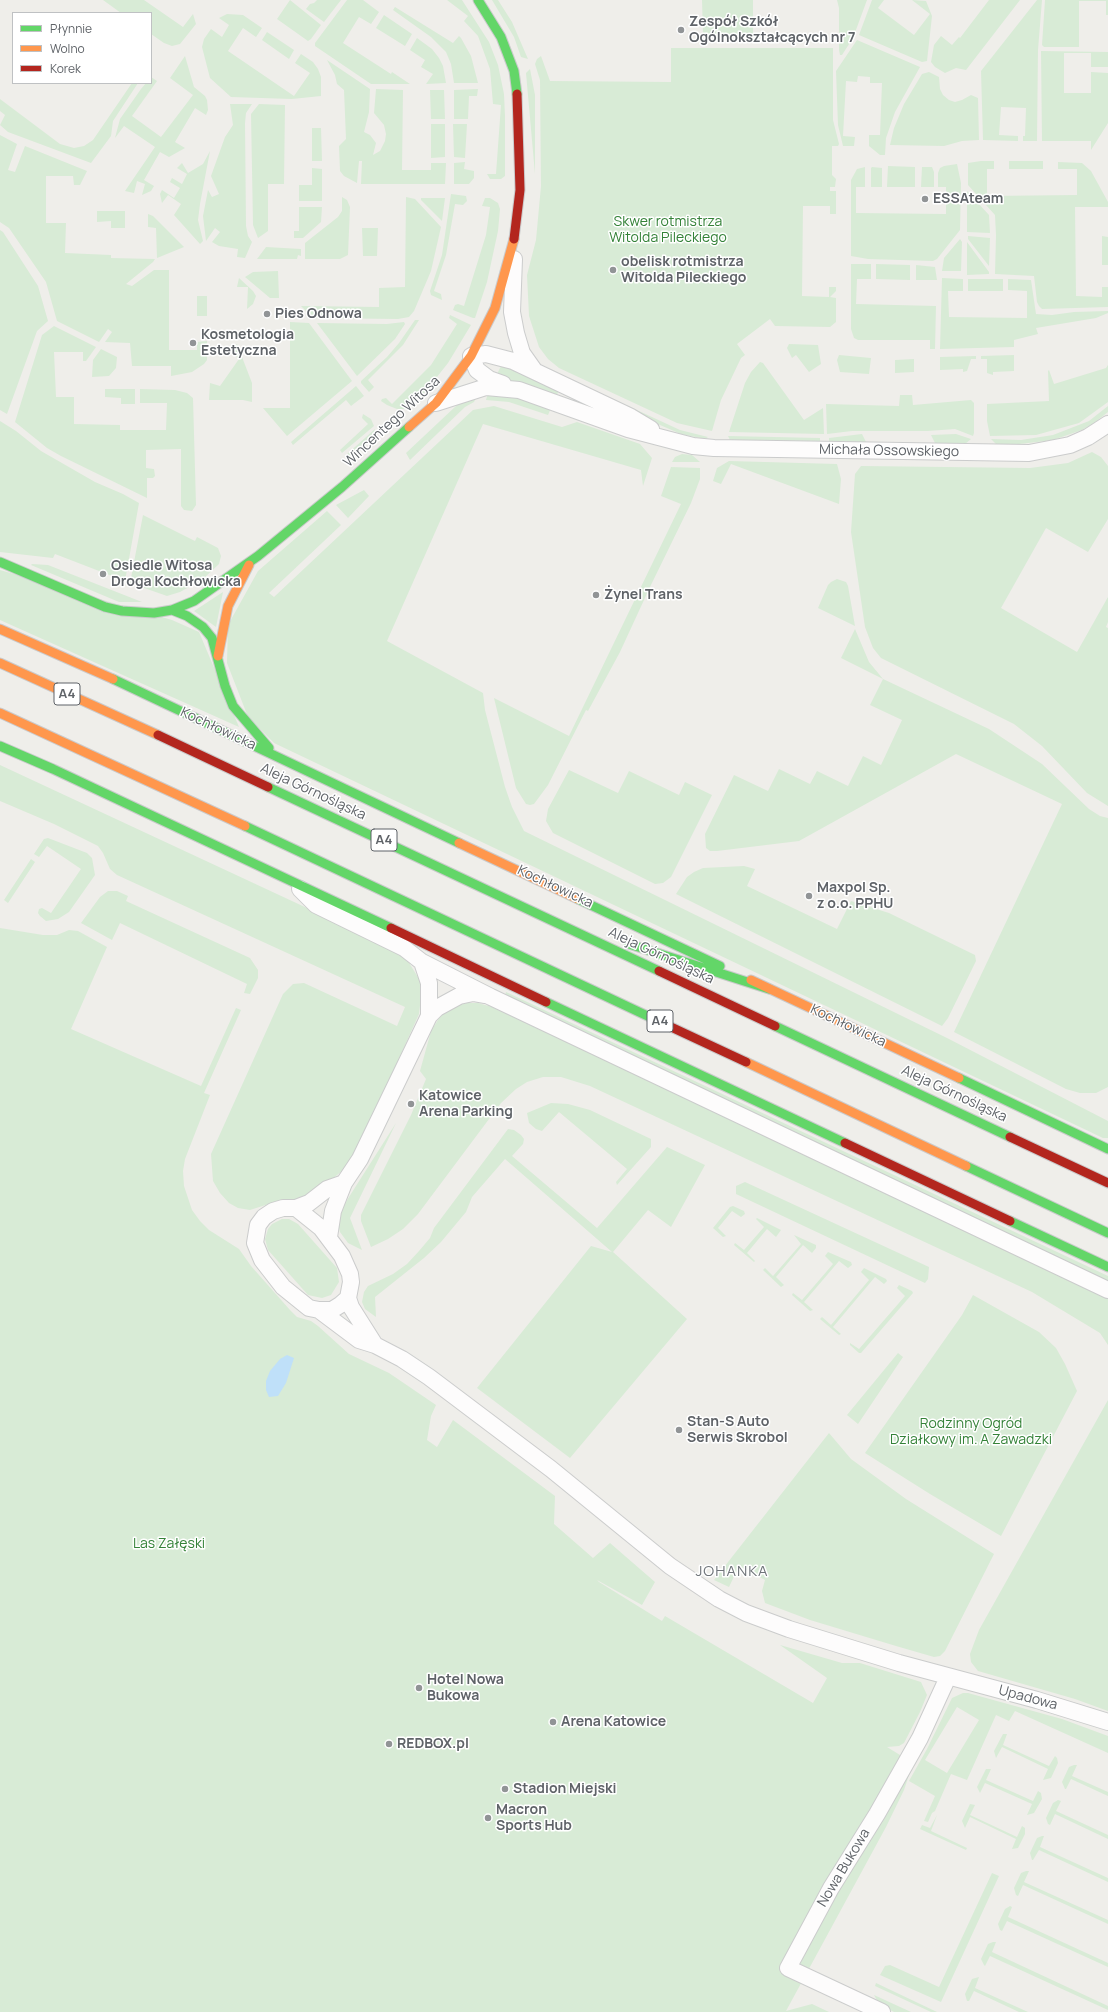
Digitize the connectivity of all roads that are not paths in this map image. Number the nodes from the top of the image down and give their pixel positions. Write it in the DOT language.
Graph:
graph roads {
  1 [pos="478,0"];
  2 [pos="515,236"];
  3 [pos="471,356"];
  4 [pos="535,372"];
  5 [pos="519,390"];
  6 [pos="436,404"];
  7 [pos="1108,424"];
  8 [pos="665,437"];
  9 [pos="255,558"];
  10 [pos="0,562"];
  11 [pos="172,610"];
  12 [pos="0,629"];
  13 [pos="218,656"];
  14 [pos="0,663"];
  15 [pos="0,713"];
  16 [pos="0,746"];
  17 [pos="277,756"];
  18 [pos="296,885"];
  19 [pos="566,926"];
  20 [pos="422,962"];
  21 [pos="769,989"];
  22 [pos="491,998"];
  23 [pos="429,1016"];
  24 [pos="1103,1145"];
  25 [pos="344,1183"];
  26 [pos="1108,1183"];
  27 [pos="296,1208"];
  28 [pos="1108,1233"];
  29 [pos="329,1237"];
  30 [pos="1108,1267"];
  31 [pos="1108,1290"];
  32 [pos="348,1298"];
  33 [pos="319,1310"];
  34 [pos="375,1345"];
  35 [pos="948,1677"];
  36 [pos="1108,1722"];
  37 [pos="882,2012"];
  1 -- 2 [label="main road, Wincentego Witosa"];
  2 -- 3 [label="main road, Wincentego Witosa"];
  2 -- 4 [label="street"];
  3 -- 4 [label="street"];
  3 -- 5 [label="street"];
  3 -- 6 [label="main road, Wincentego Witosa"];
  4 -- 8 [label="street"];
  5 -- 6 [label="street"];
  5 -- 8 [label="street"];
  6 -- 9 [label="main road, Wincentego Witosa"];
  7 -- 8 [label="street, Michała Ossowskiego"];
  9 -- 11 [label="main road"];
  9 -- 13 [label="main road"];
  10 -- 11 [label="main road"];
  11 -- 13 [label="main road"];
  12 -- 17 [label="main road, Kochłowicka"];
  13 -- 17 [label="main road"];
  14 -- 19 [label="main road, Aleja Górnośląska / A4"];
  15 -- 28 [label="main road, A4"];
  16 -- 18 [label="main road"];
  17 -- 21 [label="main road, Kochłowicka"];
  18 -- 20 [label="street"];
  18 -- 30 [label="main road"];
  19 -- 21 [label="main road"];
  19 -- 26 [label="main road, Aleja Górnośląska / A4"];
  20 -- 22 [label="street"];
  20 -- 23 [label="street"];
  21 -- 24 [label="main road, Kochłowicka"];
  22 -- 23 [label="street"];
  22 -- 31 [label="street"];
  23 -- 25 [label="street"];
  25 -- 27 [label="street"];
  25 -- 29 [label="street"];
  27 -- 29 [label="street"];
  27 -- 33 [label="street"];
  29 -- 32 [label="street"];
  32 -- 33 [label="street"];
  32 -- 34 [label="street"];
  33 -- 34 [label="street, Upadowa"];
  34 -- 35 [label="street, Upadowa"];
  35 -- 36 [label="street, Upadowa"];
  35 -- 37 [label="street, Nowa Bukowa"];
}
